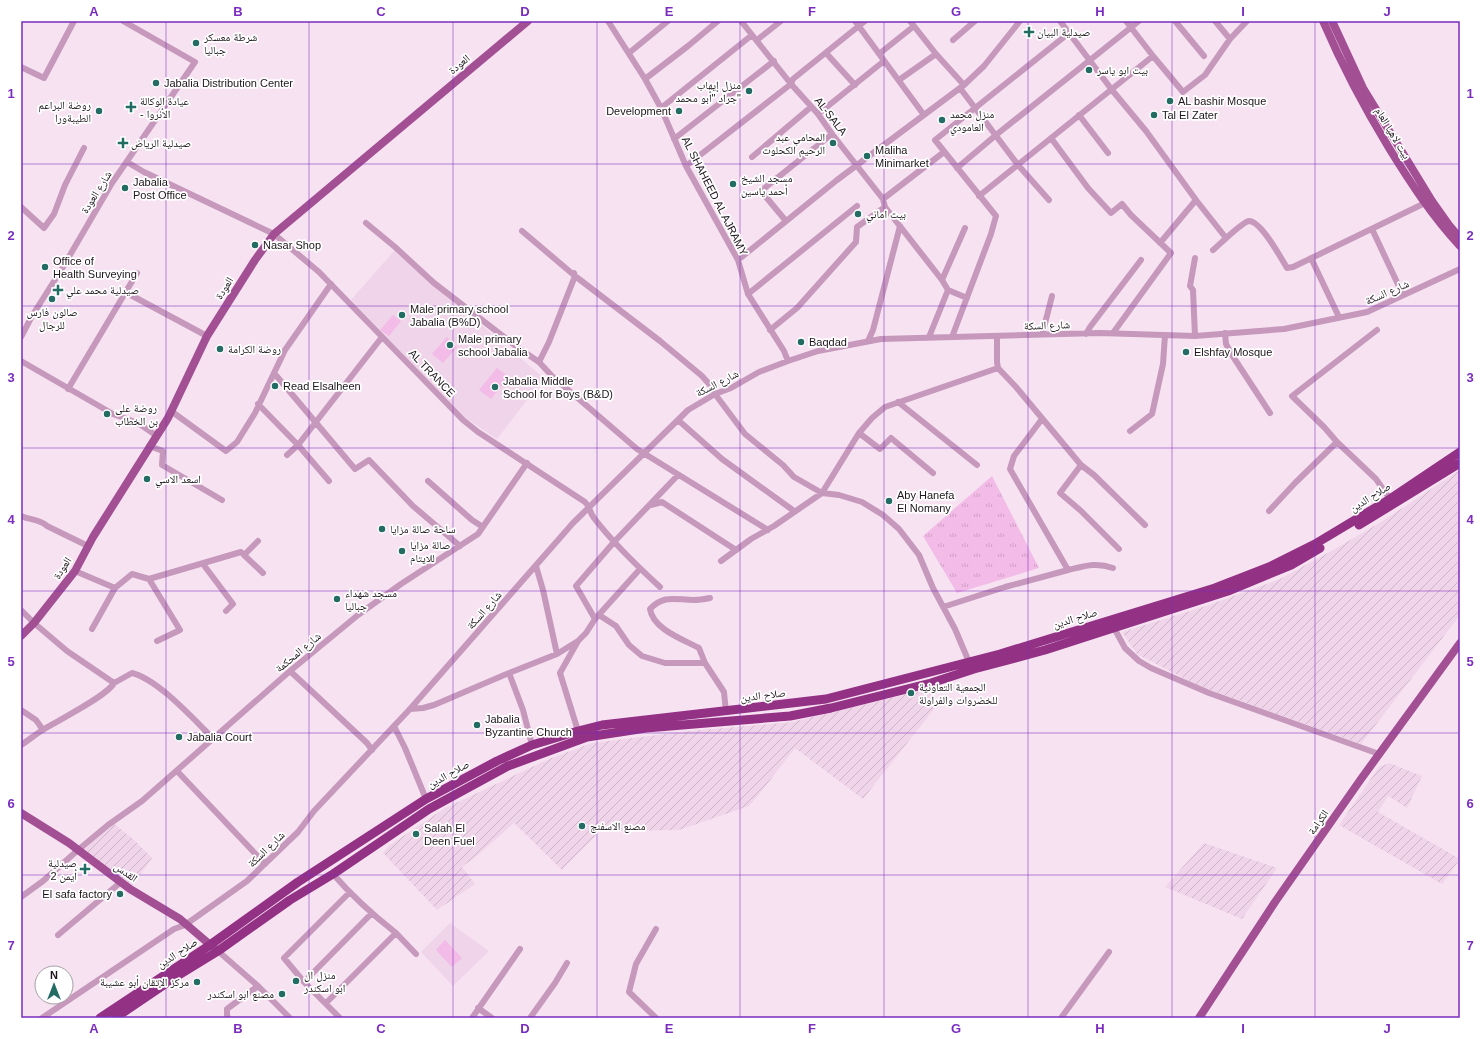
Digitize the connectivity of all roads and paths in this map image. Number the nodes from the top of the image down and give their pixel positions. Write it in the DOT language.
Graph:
graph roads {
  1 [pos="74,21"];
  2 [pos="123,21"];
  3 [pos="528,21"];
  4 [pos="608,21"];
  5 [pos="668,21"];
  6 [pos="718,21"];
  7 [pos="741,21"];
  8 [pos="781,21"];
  9 [pos="865,21"];
  10 [pos="975,21"];
  11 [pos="1020,21"];
  12 [pos="1060,21"];
  13 [pos="1126,21"];
  14 [pos="1139,21"];
  15 [pos="1175,21"];
  16 [pos="1215,21"];
  17 [pos="1247,21"];
  18 [pos="1323,21"];
  19 [pos="1332,21"];
  20 [pos="912,23"];
  21 [pos="857,24"];
  22 [pos="1131,27"];
  23 [pos="1069,33"];
  24 [pos="755,38"];
  25 [pos="1230,39"];
  26 [pos="953,40"];
  27 [pos="629,53"];
  28 [pos="826,53"];
  29 [pos="879,54"];
  30 [pos="936,54"];
  31 [pos="1153,56"];
  32 [pos="1204,56"];
  33 [pos="1090,60"];
  34 [pos="774,61"];
  35 [pos="884,61"];
  36 [pos="21,67"];
  37 [pos="645,79"];
  38 [pos="899,80"];
  39 [pos="792,84"];
  40 [pos="854,85"];
  41 [pos="962,86"];
  42 [pos="1112,90"];
  43 [pos="811,107"];
  44 [pos="661,108"];
  45 [pos="975,108"];
  46 [pos="818,114"];
  47 [pos="924,115"];
  48 [pos="1079,115"];
  49 [pos="832,134"];
  50 [pos="996,135"];
  51 [pos="1051,138"];
  52 [pos="674,139"];
  53 [pos="84,148"];
  54 [pos="944,152"];
  55 [pos="1108,153"];
  56 [pos="752,156"];
  57 [pos="127,162"];
  58 [pos="1018,165"];
  59 [pos="686,166"];
  60 [pos="857,166"];
  61 [pos="957,168"];
  62 [pos="979,196"];
  63 [pos="883,199"];
  64 [pos="1049,200"];
  65 [pos="1196,200"];
  66 [pos="1425,204"];
  67 [pos="857,206"];
  68 [pos="21,207"];
  69 [pos="886,207"];
  70 [pos="786,221"];
  71 [pos="366,223"];
  72 [pos="900,226"];
  73 [pos="965,228"];
  74 [pos="1372,229"];
  75 [pos="522,231"];
  76 [pos="274,234"];
  77 [pos="1226,238"];
  78 [pos="1460,238"];
  79 [pos="1160,243"];
  80 [pos="1460,246"];
  81 [pos="1213,250"];
  82 [pos="1195,258"];
  83 [pos="1311,258"];
  84 [pos="738,260"];
  85 [pos="1140,260"];
  86 [pos="1460,269"];
  87 [pos="137,273"];
  88 [pos="574,273"];
  89 [pos="942,280"];
  90 [pos="331,284"];
  91 [pos="948,290"];
  92 [pos="125,292"];
  93 [pos="748,294"];
  94 [pos="1404,295"];
  95 [pos="1052,296"];
  96 [pos="967,298"];
  97 [pos="1339,317"];
  98 [pos="770,330"];
  99 [pos="1377,330"];
  100 [pos="22,333"];
  101 [pos="1113,333"];
  102 [pos="1225,333"];
  103 [pos="1086,334"];
  104 [pos="1042,335"];
  105 [pos="1165,335"];
  106 [pos="208,336"];
  107 [pos="997,336"];
  108 [pos="1195,336"];
  109 [pos="382,337"];
  110 [pos="929,337"];
  111 [pos="952,337"];
  112 [pos="868,341"];
  113 [pos="21,360"];
  114 [pos="788,361"];
  115 [pos="538,362"];
  116 [pos="998,368"];
  117 [pos="274,373"];
  118 [pos="68,389"];
  119 [pos="715,394"];
  120 [pos="898,402"];
  121 [pos="258,404"];
  122 [pos="170,411"];
  123 [pos="1270,413"];
  124 [pos="1042,419"];
  125 [pos="678,420"];
  126 [pos="315,423"];
  127 [pos="1130,431"];
  128 [pos="859,433"];
  129 [pos="157,436"];
  130 [pos="1337,442"];
  131 [pos="298,444"];
  132 [pos="150,446"];
  133 [pos="644,452"];
  134 [pos="1460,452"];
  135 [pos="287,455"];
  136 [pos="527,463"];
  137 [pos="1460,463"];
  138 [pos="1081,464"];
  139 [pos="977,465"];
  140 [pos="933,473"];
  141 [pos="678,475"];
  142 [pos="329,481"];
  143 [pos="428,481"];
  144 [pos="822,493"];
  145 [pos="1390,499"];
  146 [pos="222,500"];
  147 [pos="649,505"];
  148 [pos="590,507"];
  149 [pos="1269,511"];
  150 [pos="794,512"];
  151 [pos="21,516"];
  152 [pos="1146,525"];
  153 [pos="483,527"];
  154 [pos="768,530"];
  155 [pos="258,541"];
  156 [pos="614,542"];
  157 [pos="88,546"];
  158 [pos="460,546"];
  159 [pos="1120,549"];
  160 [pos="736,550"];
  161 [pos="244,556"];
  162 [pos="721,562"];
  163 [pos="203,564"];
  164 [pos="536,566"];
  165 [pos="1113,568"];
  166 [pos="640,569"];
  167 [pos="1068,570"];
  168 [pos="75,571"];
  169 [pos="263,574"];
  170 [pos="149,580"];
  171 [pos="660,586"];
  172 [pos="115,588"];
  173 [pos="710,598"];
  174 [pos="943,607"];
  175 [pos="21,610"];
  176 [pos="226,611"];
  177 [pos="597,617"];
  178 [pos="34,623"];
  179 [pos="1114,628"];
  180 [pos="92,629"];
  181 [pos="21,636"];
  182 [pos="157,641"];
  183 [pos="578,641"];
  184 [pos="1460,643"];
  185 [pos="557,654"];
  186 [pos="970,662"];
  187 [pos="705,663"];
  188 [pos="290,671"];
  189 [pos="509,673"];
  190 [pos="114,683"];
  191 [pos="410,709"];
  192 [pos="21,710"];
  193 [pos="726,712"];
  194 [pos="394,726"];
  195 [pos="43,730"];
  196 [pos="578,731"];
  197 [pos="214,739"];
  198 [pos="21,745"];
  199 [pos="532,745"];
  200 [pos="372,750"];
  201 [pos="1379,754"];
  202 [pos="177,772"];
  203 [pos="426,799"];
  204 [pos="21,813"];
  205 [pos="78,850"];
  206 [pos="265,864"];
  207 [pos="333,874"];
  208 [pos="121,882"];
  209 [pos="349,893"];
  210 [pos="21,897"];
  211 [pos="372,914"];
  212 [pos="185,924"];
  213 [pos="656,929"];
  214 [pos="396,933"];
  215 [pos="58,935"];
  216 [pos="214,948"];
  217 [pos="520,949"];
  218 [pos="1109,952"];
  219 [pos="416,954"];
  220 [pos="567,963"];
  221 [pos="304,982"];
  222 [pos="258,986"];
  223 [pos="326,1003"];
  224 [pos="478,1008"];
  225 [pos="42,1018"];
  226 [pos="100,1018"];
  227 [pos="115,1018"];
  228 [pos="228,1018"];
  229 [pos="290,1018"];
  230 [pos="340,1018"];
  231 [pos="472,1018"];
  232 [pos="492,1018"];
  233 [pos="530,1018"];
  234 [pos="656,1018"];
  235 [pos="1061,1018"];
  236 [pos="1199,1018"];
  1 -- 36 [label="street"];
  2 -- 57 [label="street, شارع العودة"];
  3 -- 76 [label="main road, العودة"];
  4 -- 27 [label="street, AL SHAHEED AL AJRAMY"];
  5 -- 27 [label="street"];
  6 -- 37 [label="street"];
  7 -- 24 [label="street, AL-SALA"];
  8 -- 24 [label="street"];
  9 -- 21 [label="street"];
  10 -- 26 [label="street"];
  11 -- 41 [label="street"];
  12 -- 23 [label="street"];
  13 -- 22 [label="street"];
  14 -- 22 [label="street"];
  15 -- 32 [label="street"];
  16 -- 25 [label="street"];
  17 -- 25 [label="street"];
  18 -- 66 [label="main road, بيت لاهيا العام"];
  19 -- 78 [label="main road"];
  20 -- 29 [label="street"];
  20 -- 30 [label="street"];
  21 -- 28 [label="street"];
  21 -- 29 [label="street"];
  22 -- 31 [label="street"];
  22 -- 33 [label="street"];
  23 -- 33 [label="street"];
  23 -- 45 [label="street"];
  24 -- 34 [label="street, AL-SALA"];
  24 -- 44 [label="street"];
  25 -- 31 [label="street"];
  27 -- 37 [label="street, AL SHAHEED AL AJRAMY"];
  28 -- 39 [label="street"];
  28 -- 40 [label="street"];
  29 -- 35 [label="street"];
  30 -- 38 [label="street"];
  30 -- 41 [label="street"];
  31 -- 42 [label="street"];
  33 -- 42 [label="street"];
  33 -- 50 [label="street"];
  34 -- 39 [label="street, AL-SALA"];
  34 -- 52 [label="street"];
  35 -- 38 [label="street"];
  35 -- 40 [label="street"];
  37 -- 44 [label="street, AL SHAHEED AL AJRAMY"];
  38 -- 47 [label="street"];
  39 -- 43 [label="street, AL-SALA"];
  39 -- 59 [label="street"];
  40 -- 46 [label="street"];
  41 -- 45 [label="street"];
  41 -- 47 [label="street"];
  42 -- 48 [label="street"];
  42 -- 65 [label="street"];
  43 -- 46 [label="street, AL-SALA"];
  43 -- 56 [label="street"];
  44 -- 52 [label="street, AL SHAHEED AL AJRAMY"];
  45 -- 50 [label="street"];
  45 -- 54 [label="street"];
  46 -- 49 [label="street, AL-SALA"];
  47 -- 60 [label="street"];
  48 -- 51 [label="street"];
  48 -- 55 [label="street"];
  49 -- 60 [label="street, AL-SALA"];
  49 -- 70 [label="street"];
  50 -- 58 [label="street"];
  50 -- 61 [label="street"];
  51 -- 58 [label="street"];
  51 -- 79 [label="street"];
  52 -- 59 [label="street, AL SHAHEED AL AJRAMY"];
  53 -- 68 [label="street"];
  54 -- 61 [label="street"];
  54 -- 63 [label="street"];
  57 -- 76 [label="street, AL TRANCE"];
  57 -- 100 [label="street, شارع العودة"];
  58 -- 62 [label="street"];
  58 -- 64 [label="street"];
  59 -- 84 [label="street, AL SHAHEED AL AJRAMY"];
  60 -- 63 [label="street, AL-SALA"];
  60 -- 70 [label="street"];
  61 -- 62 [label="street"];
  62 -- 96 [label="street"];
  63 -- 69 [label="street, AL-SALA"];
  65 -- 77 [label="street"];
  65 -- 79 [label="street"];
  66 -- 74 [label="street"];
  66 -- 80 [label="main road, بيت لاهيا العام"];
  67 -- 93 [label="street"];
  69 -- 72 [label="street, AL-SALA"];
  69 -- 98 [label="street"];
  70 -- 84 [label="street"];
  71 -- 115 [label="street"];
  72 -- 89 [label="street, AL-SALA"];
  72 -- 112 [label="street"];
  73 -- 89 [label="street"];
  74 -- 83 [label="street"];
  74 -- 94 [label="street"];
  75 -- 88 [label="street"];
  76 -- 90 [label="street, AL TRANCE"];
  76 -- 106 [label="main road, العودة"];
  77 -- 81 [label="street"];
  77 -- 83 [label="street"];
  79 -- 101 [label="street"];
  82 -- 108 [label="street"];
  83 -- 97 [label="street"];
  84 -- 93 [label="street, AL SHAHEED AL AJRAMY"];
  85 -- 103 [label="street"];
  86 -- 94 [label="street, شارع السكة"];
  87 -- 92 [label="street"];
  88 -- 115 [label="street"];
  88 -- 119 [label="street"];
  89 -- 91 [label="street, AL-SALA"];
  90 -- 109 [label="street, AL TRANCE"];
  90 -- 117 [label="street"];
  91 -- 96 [label="street"];
  91 -- 110 [label="street"];
  92 -- 106 [label="street"];
  92 -- 118 [label="street"];
  93 -- 98 [label="street, AL SHAHEED AL AJRAMY"];
  94 -- 97 [label="street, شارع السكة"];
  95 -- 104 [label="street"];
  96 -- 111 [label="street"];
  97 -- 102 [label="street, شارع السكة"];
  98 -- 114 [label="street, AL SHAHEED AL AJRAMY"];
  99 -- 130 [label="street"];
  101 -- 103 [label="street, شارع السكة"];
  101 -- 105 [label="street, شارع السكة"];
  102 -- 108 [label="street, شارع السكة"];
  102 -- 123 [label="street"];
  103 -- 104 [label="street, شارع السكة"];
  104 -- 107 [label="street, شارع السكة"];
  105 -- 108 [label="street, شارع السكة"];
  105 -- 127 [label="street"];
  106 -- 122 [label="main road, العودة"];
  107 -- 111 [label="street, شارع السكة"];
  107 -- 116 [label="street"];
  109 -- 126 [label="street"];
  109 -- 136 [label="street, AL TRANCE"];
  110 -- 111 [label="street, شارع السكة"];
  110 -- 112 [label="street, شارع السكة"];
  112 -- 114 [label="street, شارع السكة"];
  113 -- 118 [label="street"];
  114 -- 119 [label="street, شارع السكة"];
  115 -- 133 [label="street"];
  116 -- 120 [label="street"];
  116 -- 124 [label="street"];
  117 -- 121 [label="street"];
  117 -- 126 [label="street"];
  118 -- 129 [label="street"];
  119 -- 125 [label="street, شارع السكة"];
  119 -- 144 [label="street"];
  120 -- 128 [label="street"];
  120 -- 139 [label="street"];
  121 -- 122 [label="street"];
  121 -- 131 [label="street"];
  122 -- 129 [label="main road, العودة"];
  124 -- 138 [label="street"];
  124 -- 167 [label="street"];
  125 -- 133 [label="street, شارع السكة"];
  125 -- 150 [label="street"];
  126 -- 131 [label="street"];
  126 -- 158 [label="street"];
  128 -- 140 [label="street"];
  128 -- 144 [label="street"];
  129 -- 132 [label="main road, العودة"];
  130 -- 145 [label="street"];
  130 -- 149 [label="street"];
  131 -- 135 [label="street"];
  131 -- 142 [label="street"];
  132 -- 146 [label="street"];
  132 -- 157 [label="main road, العودة"];
  133 -- 141 [label="street"];
  133 -- 148 [label="street, شارع السكة"];
  134 -- 145 [label="highway, صلاح الدين"];
  136 -- 148 [label="street, AL TRANCE"];
  136 -- 153 [label="street, شارع المحكمة"];
  137 -- 179 [label="highway, صلاح الدين"];
  138 -- 152 [label="street"];
  138 -- 159 [label="street"];
  141 -- 147 [label="street"];
  141 -- 154 [label="street"];
  143 -- 153 [label="street"];
  144 -- 150 [label="street"];
  144 -- 174 [label="street"];
  145 -- 186 [label="highway, صلاح الدين"];
  147 -- 156 [label="street"];
  147 -- 160 [label="street"];
  148 -- 156 [label="street"];
  148 -- 164 [label="street, شارع السكة"];
  150 -- 154 [label="street"];
  151 -- 157 [label="street"];
  153 -- 158 [label="street, شارع المحكمة"];
  154 -- 160 [label="street"];
  155 -- 161 [label="street"];
  156 -- 166 [label="street"];
  156 -- 177 [label="street"];
  157 -- 168 [label="main road, العودة"];
  158 -- 188 [label="street, شارع المحكمة"];
  160 -- 162 [label="street"];
  161 -- 163 [label="street"];
  161 -- 169 [label="street"];
  163 -- 170 [label="street"];
  163 -- 176 [label="street"];
  164 -- 185 [label="street"];
  164 -- 191 [label="street, شارع السكة"];
  165 -- 167 [label="street"];
  166 -- 171 [label="street"];
  166 -- 177 [label="street"];
  167 -- 174 [label="street"];
  168 -- 172 [label="street"];
  168 -- 178 [label="main road, العودة"];
  170 -- 172 [label="street"];
  170 -- 182 [label="street"];
  172 -- 180 [label="street"];
  173 -- 187 [label="street"];
  174 -- 186 [label="street"];
  175 -- 178 [label="street"];
  177 -- 183 [label="street"];
  177 -- 187 [label="street"];
  178 -- 181 [label="main road, العودة"];
  178 -- 190 [label="street"];
  179 -- 201 [label="street"];
  179 -- 207 [label="highway, صلاح الدين"];
  183 -- 185 [label="street"];
  183 -- 196 [label="street"];
  184 -- 201 [label="main road, الكرامة"];
  185 -- 189 [label="street"];
  186 -- 193 [label="highway, صلاح الدين"];
  187 -- 193 [label="street"];
  188 -- 197 [label="street, شارع المحكمة"];
  188 -- 200 [label="street"];
  189 -- 191 [label="street"];
  189 -- 199 [label="street"];
  190 -- 195 [label="street"];
  190 -- 197 [label="street"];
  191 -- 194 [label="street, شارع السكة"];
  192 -- 195 [label="street"];
  193 -- 196 [label="highway, صلاح الدين"];
  194 -- 200 [label="street, شارع السكة"];
  194 -- 203 [label="street"];
  195 -- 198 [label="street"];
  196 -- 199 [label="highway, صلاح الدين"];
  197 -- 202 [label="street, شارع المحكمة"];
  199 -- 203 [label="highway, صلاح الدين"];
  200 -- 206 [label="street, شارع السكة"];
  201 -- 236 [label="main road, الكرامة"];
  202 -- 205 [label="street, شارع المحكمة"];
  202 -- 206 [label="street"];
  203 -- 216 [label="highway, صلاح الدين"];
  204 -- 205 [label="main road, القدس"];
  205 -- 208 [label="main road, القدس"];
  205 -- 210 [label="street, شارع المحكمة"];
  206 -- 212 [label="street, شارع السكة"];
  207 -- 209 [label="street"];
  207 -- 216 [label="highway, صلاح الدين"];
  208 -- 212 [label="main road, القدس"];
  208 -- 215 [label="street"];
  209 -- 211 [label="street"];
  209 -- 221 [label="street"];
  211 -- 214 [label="street"];
  211 -- 221 [label="street"];
  212 -- 216 [label="main road, القدس"];
  212 -- 225 [label="street, شارع السكة"];
  213 -- 234 [label="street"];
  214 -- 219 [label="street"];
  214 -- 223 [label="street"];
  216 -- 222 [label="street"];
  216 -- 226 [label="highway, صلاح الدين"];
  216 -- 227 [label="highway, صلاح الدين"];
  217 -- 224 [label="street"];
  218 -- 235 [label="street"];
  220 -- 233 [label="street"];
  221 -- 223 [label="street"];
  222 -- 228 [label="street"];
  222 -- 229 [label="street"];
  223 -- 230 [label="street"];
  224 -- 231 [label="street"];
  224 -- 232 [label="street"];
}
